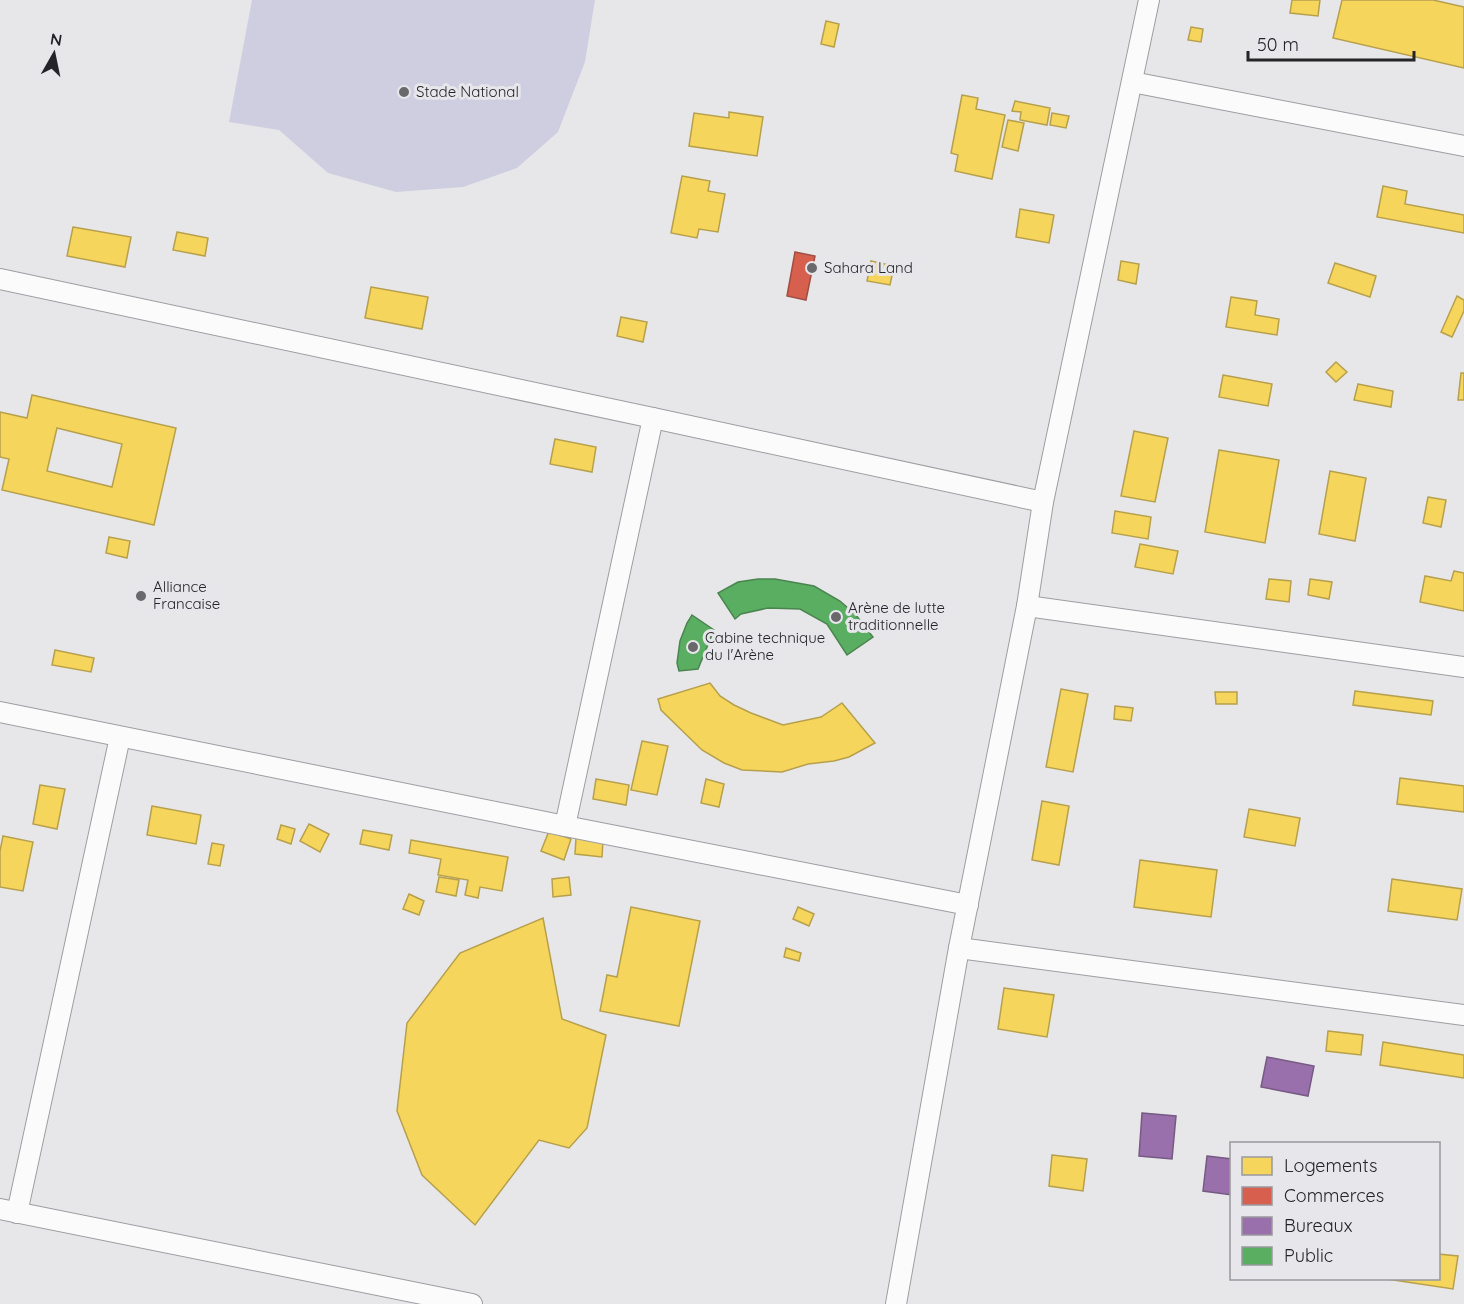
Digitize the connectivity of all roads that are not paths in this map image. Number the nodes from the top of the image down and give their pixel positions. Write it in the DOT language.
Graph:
graph roads {
  1 [pos="1149,0"];
  2 [pos="1132,82"];
  3 [pos="1464,146"];
  4 [pos="0,279"];
  5 [pos="653,418"];
  6 [pos="1043,502"];
  7 [pos="1027,606"];
  8 [pos="1464,667"];
  9 [pos="0,712"];
  10 [pos="120,737"];
  11 [pos="565,826"];
  12 [pos="968,905"];
  13 [pos="959,948"];
  14 [pos="1464,1016"];
  15 [pos="9,1211"];
  16 [pos="472,1304"];
  17 [pos="896,1304"];
  1 -- 2 [label="street"];
  2 -- 3 [label="street"];
  2 -- 6 [label="street"];
  4 -- 5 [label="street"];
  5 -- 6 [label="street"];
  5 -- 11 [label="street"];
  6 -- 7 [label="street"];
  7 -- 8 [label="street"];
  7 -- 12 [label="street"];
  9 -- 10 [label="street"];
  10 -- 11 [label="street"];
  10 -- 15 [label="street"];
  11 -- 12 [label="street"];
  12 -- 13 [label="street"];
  13 -- 14 [label="street"];
  13 -- 17 [label="street"];
  15 -- 16 [label="street"];
}
